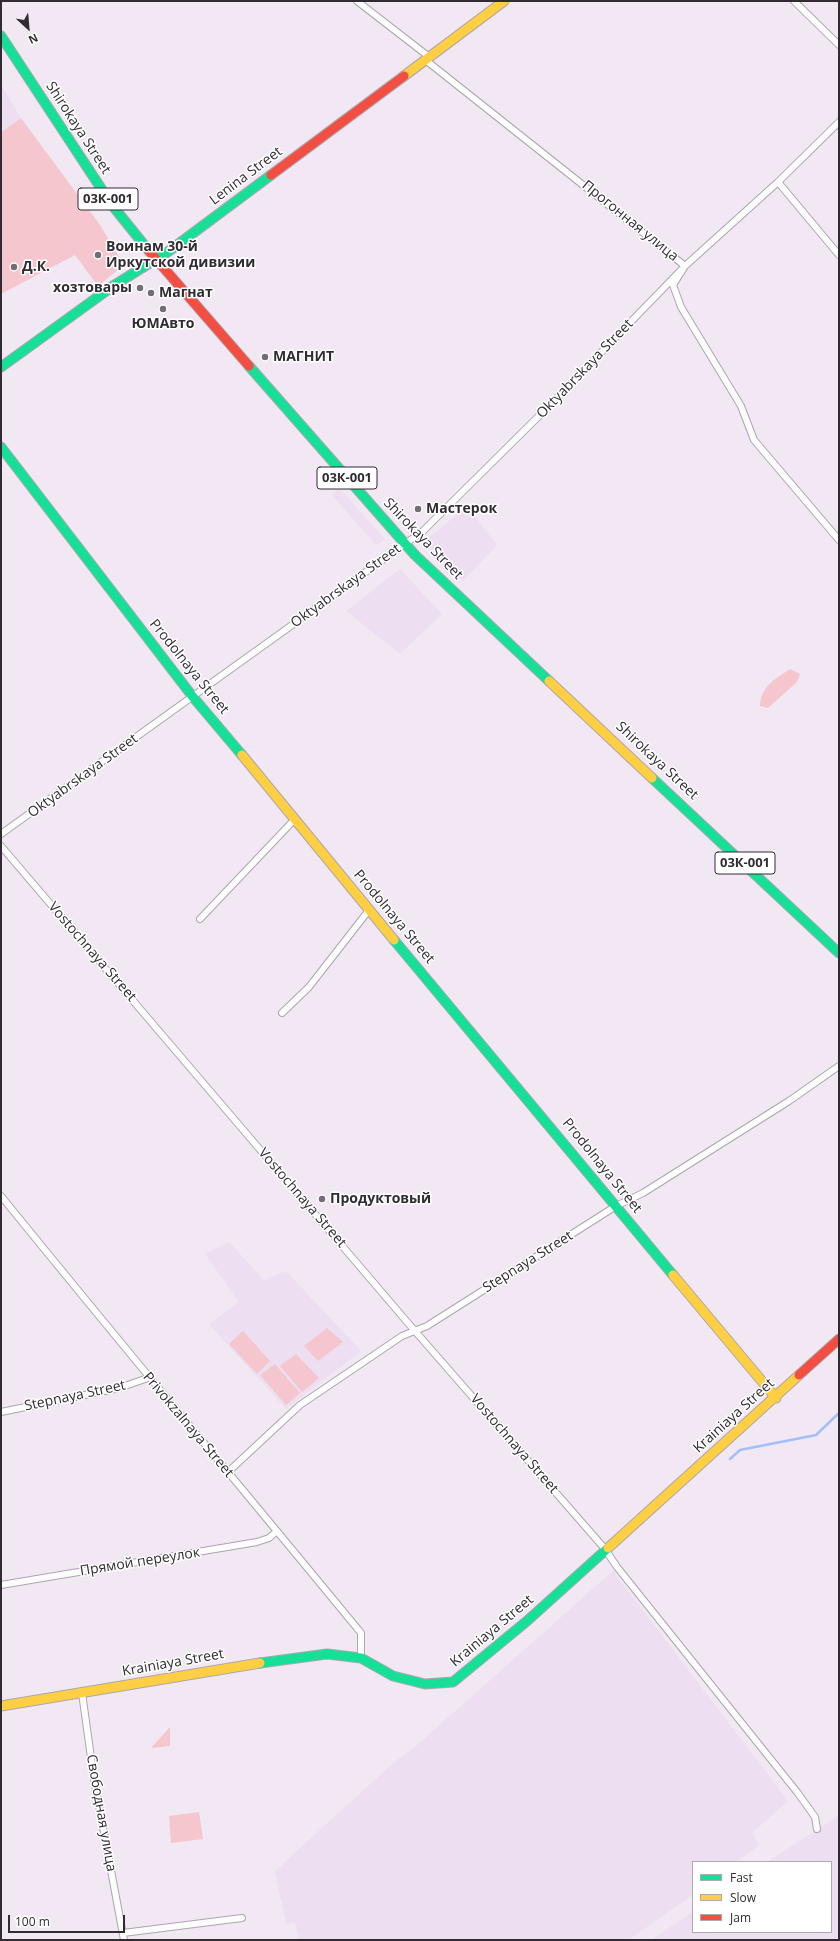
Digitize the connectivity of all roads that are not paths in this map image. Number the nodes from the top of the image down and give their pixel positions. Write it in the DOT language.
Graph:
graph roads {
  1 [pos="357,1"];
  2 [pos="504,1"];
  3 [pos="794,1"];
  4 [pos="1,36"];
  5 [pos="839,45"];
  6 [pos="428,56"];
  7 [pos="839,122"];
  8 [pos="778,182"];
  9 [pos="839,255"];
  10 [pos="155,260"];
  11 [pos="685,266"];
  12 [pos="1,367"];
  13 [pos="1,447"];
  14 [pos="839,540"];
  15 [pos="404,544"];
  16 [pos="193,697"];
  17 [pos="295,819"];
  18 [pos="1,834"];
  19 [pos="1,846"];
  20 [pos="369,910"];
  21 [pos="200,919"];
  22 [pos="839,953"];
  23 [pos="282,1013"];
  24 [pos="839,1066"];
  25 [pos="1,1196"];
  26 [pos="616,1206"];
  27 [pos="416,1331"];
  28 [pos="839,1339"];
  29 [pos="148,1378"];
  30 [pos="776,1398"];
  31 [pos="1,1412"];
  32 [pos="228,1472"];
  33 [pos="277,1531"];
  34 [pos="605,1549"];
  35 [pos="1,1585"];
  36 [pos="361,1658"];
  37 [pos="82,1693"];
  38 [pos="1,1706"];
  39 [pos="817,1829"];
  40 [pos="242,1918"];
  41 [pos="122,1933"];
  42 [pos="124,1940"];
  1 -- 6 [label="street, Прогонная улица"];
  2 -- 6 [label="street, Lenina Street"];
  3 -- 5 [label="street"];
  4 -- 10 [label="street, Shirokaya Street / 03К-001"];
  6 -- 10 [label="street, Lenina Street"];
  6 -- 11 [label="street, Прогонная улица"];
  7 -- 8 [label="street, Oktyabrskaya Street"];
  8 -- 9 [label="street"];
  8 -- 11 [label="street, Oktyabrskaya Street"];
  10 -- 12 [label="street, Lenina Street"];
  10 -- 15 [label="street, Shirokaya Street / 03К-001"];
  11 -- 14 [label="street, Прогонная улица"];
  11 -- 15 [label="street, Oktyabrskaya Street"];
  13 -- 16 [label="street, Prodolnaya Street"];
  15 -- 16 [label="street, Oktyabrskaya Street"];
  15 -- 22 [label="street, Shirokaya Street / 03К-001"];
  16 -- 17 [label="street, Prodolnaya Street"];
  16 -- 18 [label="street, Oktyabrskaya Street"];
  17 -- 20 [label="street, Prodolnaya Street"];
  17 -- 21 [label="street"];
  19 -- 27 [label="street, Vostochnaya Street"];
  20 -- 23 [label="street"];
  20 -- 26 [label="street, Prodolnaya Street"];
  24 -- 26 [label="street, Stepnaya Street"];
  25 -- 29 [label="street, Privokzalnaya Street"];
  26 -- 27 [label="street, Stepnaya Street"];
  26 -- 30 [label="street, Prodolnaya Street"];
  27 -- 32 [label="street, Stepnaya Street"];
  27 -- 34 [label="street, Vostochnaya Street"];
  28 -- 30 [label="street, Krainiaya Street"];
  29 -- 31 [label="street, Stepnaya Street"];
  29 -- 32 [label="street, Privokzalnaya Street"];
  30 -- 34 [label="street, Krainiaya Street"];
  32 -- 33 [label="street, Privokzalnaya Street"];
  33 -- 35 [label="street, Прямой переулок"];
  33 -- 36 [label="street, Privokzalnaya Street"];
  34 -- 36 [label="street, Krainiaya Street"];
  34 -- 39 [label="street, Vostochnaya Street"];
  36 -- 37 [label="street, Krainiaya Street"];
  37 -- 38 [label="street, Krainiaya Street"];
  37 -- 41 [label="street, Свободная улица"];
  40 -- 41 [label="street"];
  41 -- 42 [label="street, Свободная улица"];
}
